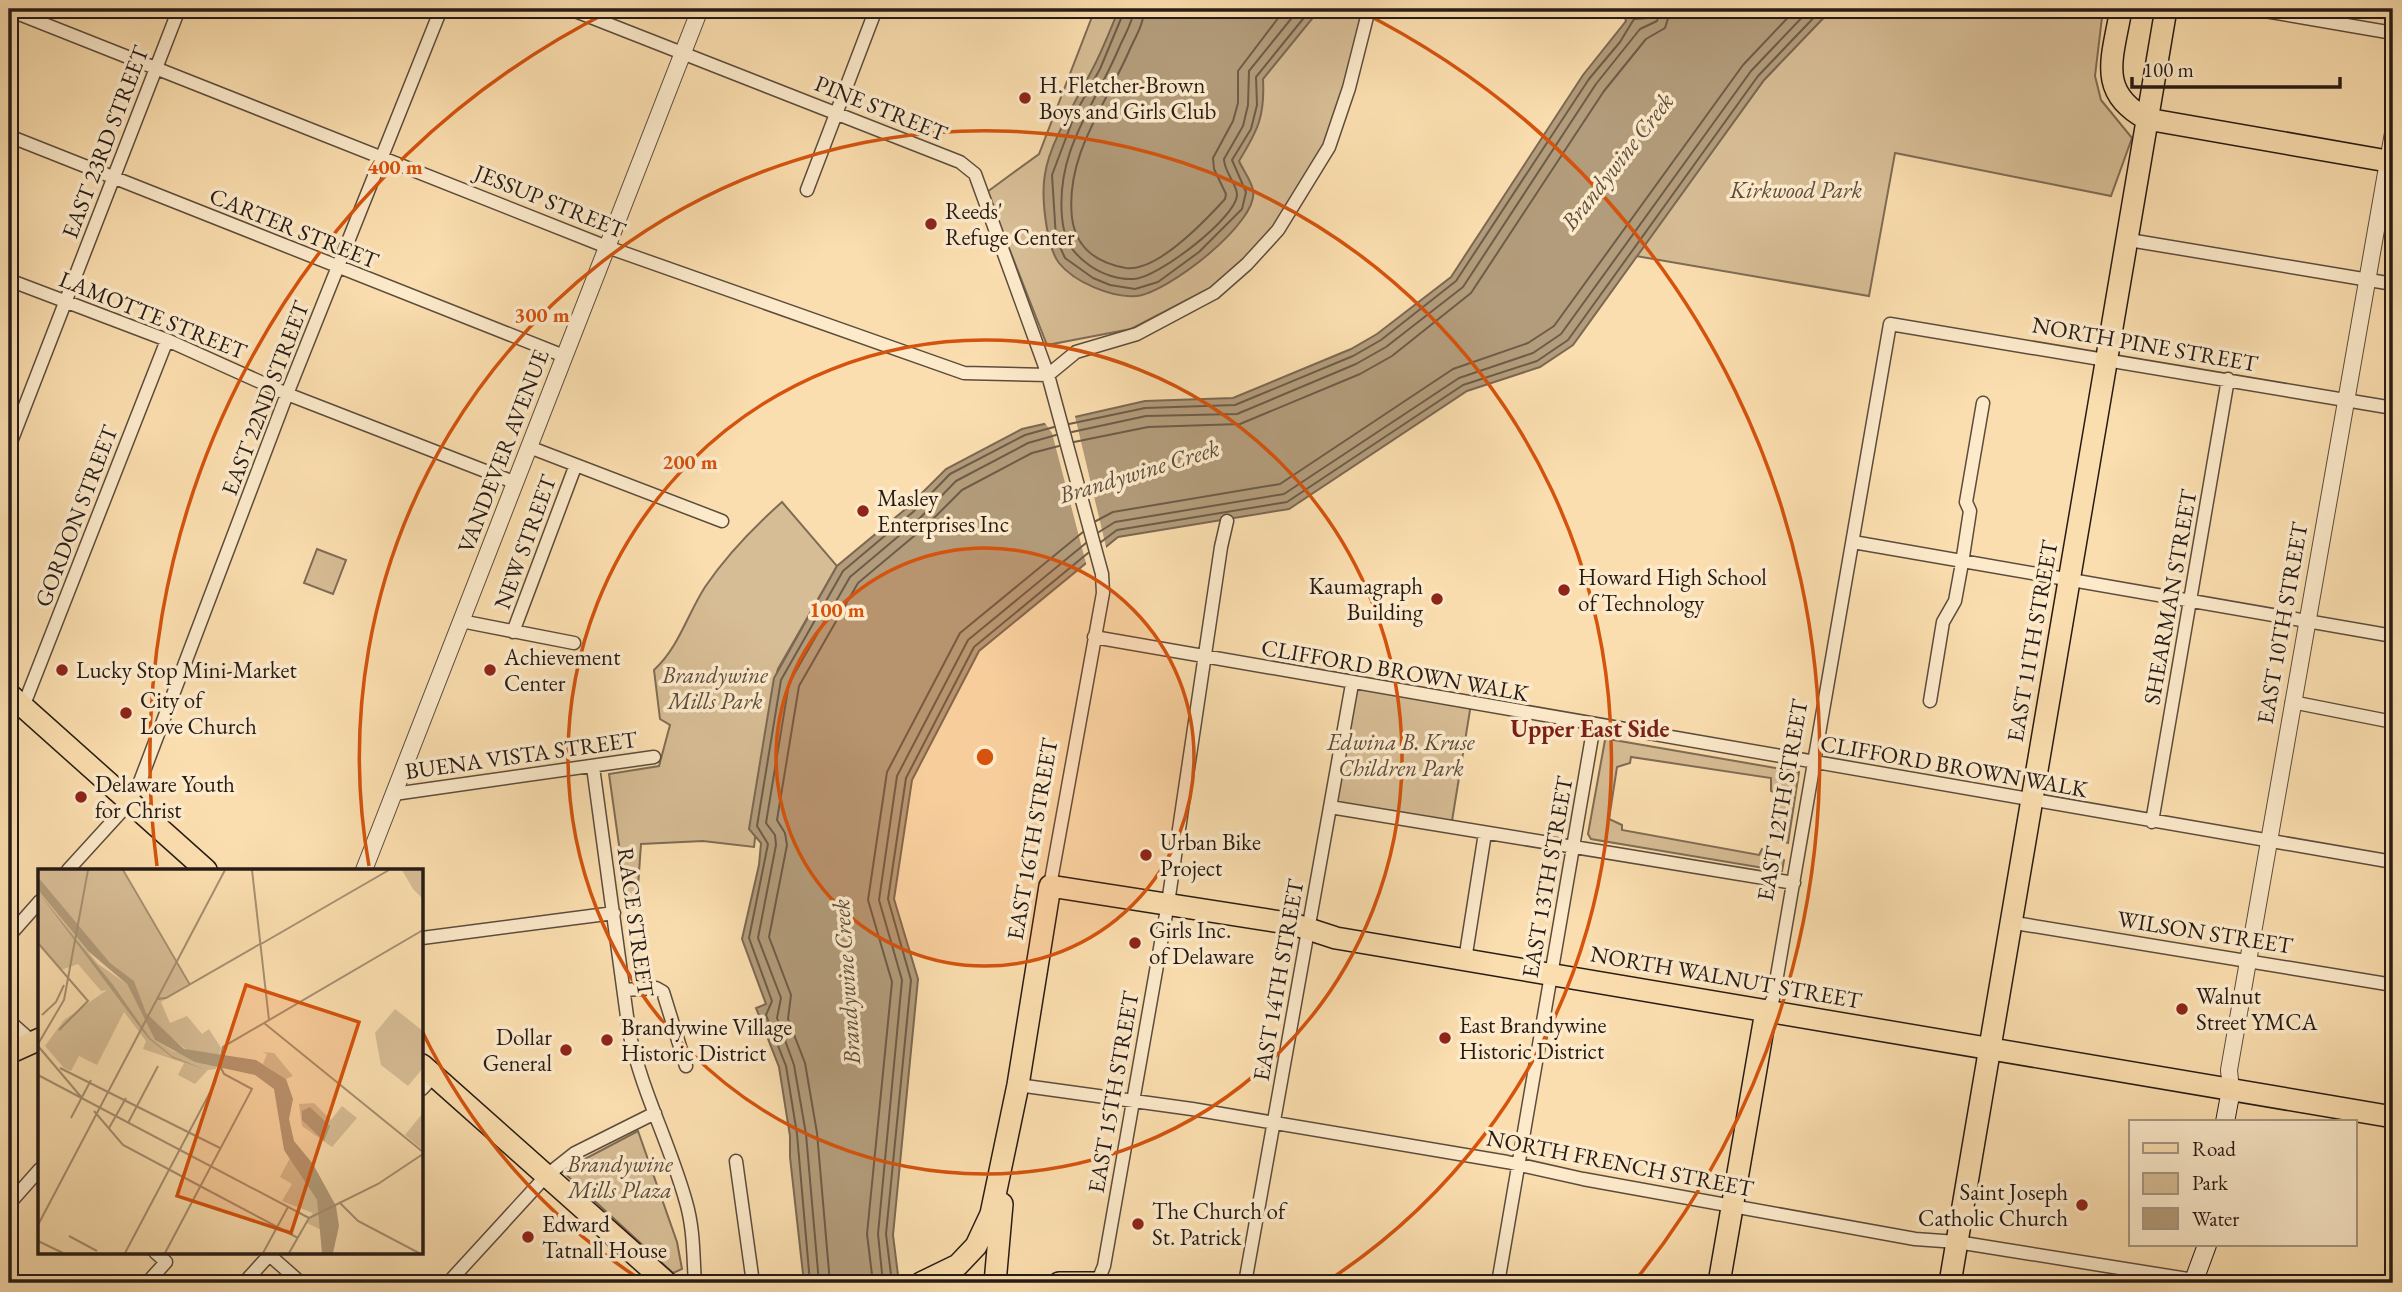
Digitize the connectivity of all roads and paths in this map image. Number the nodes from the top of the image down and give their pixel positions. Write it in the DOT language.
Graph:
graph roads {
  1 [pos="179,9"];
  2 [pos="441,9"];
  3 [pos="570,9"];
  4 [pos="700,9"];
  5 [pos="876,9"];
  6 [pos="1369,9"];
  7 [pos="2121,9"];
  8 [pos="2166,9"];
  9 [pos="2253,9"];
  10 [pos="9,10"];
  11 [pos="2393,33"];
  12 [pos="683,53"];
  13 [pos="157,67"];
  14 [pos="836,112"];
  15 [pos="2147,119"];
  16 [pos="2393,133"];
  17 [pos="9,136"];
  18 [pos="384,157"];
  19 [pos="2391,161"];
  20 [pos="115,178"];
  21 [pos="807,190"];
  22 [pos="2129,240"];
  23 [pos="607,247"];
  24 [pos="338,269"];
  25 [pos="2367,279"];
  26 [pos="9,280"];
  27 [pos="2393,284"];
  28 [pos="63,301"];
  29 [pos="1890,324"];
  30 [pos="167,340"];
  31 [pos="564,356"];
  32 [pos="2108,360"];
  33 [pos="1048,375"];
  34 [pos="2228,379"];
  35 [pos="287,394"];
  36 [pos="2347,400"];
  37 [pos="1983,403"];
  38 [pos="2393,408"];
  39 [pos="9,447"];
  40 [pos="529,447"];
  41 [pos="575,467"];
  42 [pos="516,483"];
  43 [pos="722,521"];
  44 [pos="1227,521"];
  45 [pos="1853,542"];
  46 [pos="1962,563"];
  47 [pos="2069,581"];
  48 [pos="2190,601"];
  49 [pos="461,621"];
  50 [pos="2308,621"];
  51 [pos="513,632"];
  52 [pos="2393,636"];
  53 [pos="1094,637"];
  54 [pos="574,643"];
  55 [pos="1206,658"];
  56 [pos="1352,684"];
  57 [pos="16,701"];
  58 [pos="1930,701"];
  59 [pos="2292,702"];
  60 [pos="2393,722"];
  61 [pos="1594,725"];
  62 [pos="654,757"];
  63 [pos="1815,763"];
  64 [pos="593,767"];
  65 [pos="394,794"];
  66 [pos="2031,801"];
  67 [pos="130,802"];
  68 [pos="1330,807"];
  69 [pos="2152,822"];
  70 [pos="1485,833"];
  71 [pos="2270,839"];
  72 [pos="1574,846"];
  73 [pos="2393,862"];
  74 [pos="69,869"];
  75 [pos="205,869"];
  76 [pos="364,869"];
  77 [pos="1794,883"];
  78 [pos="1050,886"];
  79 [pos="38,903"];
  80 [pos="1168,903"];
  81 [pos="614,913"];
  82 [pos="2009,922"];
  83 [pos="1308,929"];
  84 [pos="9,936"];
  85 [pos="424,938"];
  86 [pos="1465,960"];
  87 [pos="2248,961"];
  88 [pos="1552,974"];
  89 [pos="2393,985"];
  90 [pos="624,990"];
  91 [pos="1766,1011"];
  92 [pos="9,1021"];
  93 [pos="38,1044"];
  94 [pos="1989,1048"];
  95 [pos="9,1053"];
  96 [pos="686,1066"];
  97 [pos="426,1077"];
  98 [pos="1018,1085"];
  99 [pos="2231,1090"];
  100 [pos="1132,1102"];
  101 [pos="655,1113"];
  102 [pos="2393,1117"];
  103 [pos="2225,1120"];
  104 [pos="1273,1123"];
  105 [pos="736,1161"];
  106 [pos="1004,1164"];
  107 [pos="1519,1165"];
  108 [pos="38,1172"];
  109 [pos="546,1176"];
  110 [pos="9,1204"];
  111 [pos="1732,1205"];
  112 [pos="1957,1242"];
  113 [pos="2195,1246"];
  114 [pos="2207,1246"];
  115 [pos="157,1254"];
  116 [pos="268,1254"];
  117 [pos="270,1254"];
  118 [pos="2194,1282"];
  119 [pos="147,1283"];
  120 [pos="244,1283"];
  121 [pos="301,1283"];
  122 [pos="448,1283"];
  123 [pos="667,1283"];
  124 [pos="695,1283"];
  125 [pos="753,1283"];
  126 [pos="921,1283"];
  127 [pos="995,1283"];
  128 [pos="1059,1283"];
  129 [pos="1098,1283"];
  130 [pos="1245,1283"];
  131 [pos="1498,1283"];
  132 [pos="1719,1283"];
  133 [pos="1950,1283"];
  134 [pos="2213,1283"];
  1 -- 13 [label="street, EAST 23RD STREET"];
  2 -- 18 [label="street, EAST 22ND STREET"];
  3 -- 12 [label="street, PINE STREET"];
  4 -- 12 [label="street, VANDEVER AVENUE"];
  5 -- 14 [label="street"];
  6 -- 33 [label="street"];
  7 -- 15 [label="main road"];
  8 -- 15 [label="main road, EAST 11TH STREET"];
  9 -- 11 [label="street"];
  10 -- 13 [label="street, JESSUP STREET"];
  12 -- 14 [label="street, PINE STREET"];
  12 -- 23 [label="street, VANDEVER AVENUE"];
  13 -- 18 [label="street, JESSUP STREET"];
  13 -- 20 [label="street, EAST 23RD STREET"];
  14 -- 21 [label="street"];
  14 -- 33 [label="street, PINE STREET"];
  15 -- 19 [label="main road"];
  15 -- 22 [label="main road, EAST 11TH STREET"];
  16 -- 19 [label="street, EAST 10TH STREET"];
  17 -- 20 [label="street, CARTER STREET"];
  18 -- 23 [label="street, JESSUP STREET"];
  18 -- 24 [label="street, EAST 22ND STREET"];
  19 -- 25 [label="street, EAST 10TH STREET"];
  20 -- 24 [label="street, CARTER STREET"];
  20 -- 28 [label="street, EAST 23RD STREET"];
  22 -- 25 [label="street"];
  22 -- 32 [label="main road, EAST 11TH STREET"];
  23 -- 31 [label="street, VANDEVER AVENUE"];
  23 -- 33 [label="street, JESSUP STREET"];
  24 -- 31 [label="street, CARTER STREET"];
  24 -- 35 [label="street, EAST 22ND STREET"];
  25 -- 27 [label="street"];
  25 -- 36 [label="street, EAST 10TH STREET"];
  26 -- 28 [label="street, LAMOTTE STREET"];
  28 -- 30 [label="street, LAMOTTE STREET"];
  28 -- 39 [label="street, EAST 23RD STREET"];
  29 -- 32 [label="street, NORTH PINE STREET"];
  29 -- 45 [label="street, EAST 12TH STREET"];
  30 -- 35 [label="street, LAMOTTE STREET"];
  30 -- 57 [label="street, GORDON STREET"];
  31 -- 40 [label="street, VANDEVER AVENUE"];
  32 -- 34 [label="street, NORTH PINE STREET"];
  32 -- 47 [label="main road, EAST 11TH STREET"];
  33 -- 53 [label="street, EAST 16TH STREET"];
  34 -- 36 [label="street, NORTH PINE STREET"];
  34 -- 48 [label="street, SHEARMAN STREET"];
  35 -- 42 [label="street, LAMOTTE STREET"];
  35 -- 67 [label="street, EAST 22ND STREET"];
  36 -- 38 [label="street, NORTH PINE STREET"];
  36 -- 50 [label="street, EAST 10TH STREET"];
  37 -- 46 [label="street"];
  40 -- 41 [label="street"];
  40 -- 42 [label="street, VANDEVER AVENUE"];
  41 -- 43 [label="street"];
  41 -- 51 [label="street, NEW STREET"];
  42 -- 49 [label="street, VANDEVER AVENUE"];
  44 -- 55 [label="street, EAST 15TH STREET"];
  45 -- 46 [label="street"];
  45 -- 63 [label="street, EAST 12TH STREET"];
  46 -- 47 [label="street"];
  46 -- 58 [label="street"];
  47 -- 48 [label="street"];
  47 -- 66 [label="main road, EAST 11TH STREET"];
  48 -- 50 [label="street"];
  48 -- 69 [label="street, SHEARMAN STREET"];
  49 -- 51 [label="street"];
  49 -- 65 [label="street, VANDEVER AVENUE"];
  50 -- 52 [label="street"];
  50 -- 59 [label="street, EAST 10TH STREET"];
  51 -- 54 [label="street"];
  53 -- 55 [label="street, CLIFFORD BROWN WALK"];
  53 -- 78 [label="street, EAST 16TH STREET"];
  55 -- 56 [label="street, CLIFFORD BROWN WALK"];
  55 -- 80 [label="street, EAST 15TH STREET"];
  56 -- 61 [label="street, CLIFFORD BROWN WALK"];
  56 -- 68 [label="street, EAST 14TH STREET"];
  57 -- 67 [label="main road"];
  59 -- 60 [label="street"];
  59 -- 71 [label="street, EAST 10TH STREET"];
  61 -- 63 [label="street, CLIFFORD BROWN WALK"];
  61 -- 72 [label="street, EAST 13TH STREET"];
  62 -- 64 [label="street, BUENA VISTA STREET"];
  63 -- 66 [label="street, CLIFFORD BROWN WALK"];
  63 -- 77 [label="street, EAST 12TH STREET"];
  64 -- 65 [label="street, BUENA VISTA STREET"];
  64 -- 81 [label="street, RACE STREET"];
  65 -- 76 [label="street, VANDEVER AVENUE"];
  66 -- 69 [label="street, CLIFFORD BROWN WALK"];
  66 -- 82 [label="main road, EAST 11TH STREET"];
  67 -- 74 [label="street"];
  67 -- 75 [label="main road"];
  68 -- 70 [label="street"];
  68 -- 83 [label="street, EAST 14TH STREET"];
  69 -- 71 [label="street, CLIFFORD BROWN WALK"];
  70 -- 72 [label="street"];
  70 -- 86 [label="street"];
  71 -- 73 [label="street, CLIFFORD BROWN WALK"];
  71 -- 87 [label="street, EAST 10TH STREET"];
  72 -- 77 [label="street"];
  72 -- 88 [label="street, EAST 13TH STREET"];
  77 -- 91 [label="street, EAST 12TH STREET"];
  78 -- 80 [label="main road, NORTH WALNUT STREET"];
  78 -- 98 [label="main road, EAST 16TH STREET"];
  79 -- 84 [label="street"];
  80 -- 83 [label="main road, NORTH WALNUT STREET"];
  80 -- 100 [label="street, EAST 15TH STREET"];
  81 -- 85 [label="street"];
  81 -- 90 [label="street, RACE STREET"];
  82 -- 87 [label="street, WILSON STREET"];
  82 -- 94 [label="main road, EAST 11TH STREET"];
  83 -- 86 [label="main road, NORTH WALNUT STREET"];
  83 -- 104 [label="street, EAST 14TH STREET"];
  86 -- 88 [label="main road, NORTH WALNUT STREET"];
  87 -- 89 [label="street, WILSON STREET"];
  87 -- 99 [label="street, EAST 10TH STREET"];
  88 -- 91 [label="main road, NORTH WALNUT STREET"];
  88 -- 107 [label="street, EAST 13TH STREET"];
  90 -- 96 [label="street"];
  90 -- 101 [label="street, RACE STREET"];
  91 -- 94 [label="main road, NORTH WALNUT STREET"];
  91 -- 111 [label="main road, EAST 12TH STREET"];
  92 -- 93 [label="street"];
  93 -- 95 [label="main road"];
  94 -- 99 [label="main road, NORTH WALNUT STREET"];
  94 -- 112 [label="main road, EAST 11TH STREET"];
  97 -- 109 [label="main road"];
  98 -- 100 [label="street, NORTH FRENCH STREET"];
  98 -- 106 [label="main road, EAST 16TH STREET"];
  99 -- 102 [label="main road, NORTH WALNUT STREET"];
  99 -- 103 [label="main road, EAST 10TH STREET"];
  100 -- 104 [label="street, NORTH FRENCH STREET"];
  100 -- 129 [label="street, EAST 15TH STREET"];
  101 -- 109 [label="street"];
  101 -- 124 [label="street, RACE STREET"];
  104 -- 107 [label="street, NORTH FRENCH STREET"];
  104 -- 130 [label="street, EAST 14TH STREET"];
  105 -- 125 [label="street"];
  106 -- 126 [label="main road, EAST 16TH STREET"];
  106 -- 127 [label="main road"];
  107 -- 111 [label="street, NORTH FRENCH STREET"];
  107 -- 131 [label="street, EAST 13TH STREET"];
  108 -- 110 [label="street"];
  109 -- 122 [label="street"];
  109 -- 123 [label="main road"];
  111 -- 112 [label="street, NORTH FRENCH STREET"];
  111 -- 132 [label="main road, EAST 12TH STREET"];
  112 -- 118 [label="street, NORTH FRENCH STREET"];
  112 -- 133 [label="main road, EAST 11TH STREET"];
  113 -- 118 [label="main road"];
  114 -- 118 [label="main road"];
  115 -- 119 [label="street"];
  116 -- 120 [label="street"];
  117 -- 121 [label="street"];
  118 -- 134 [label="street, NORTH FRENCH STREET"];
  128 -- 129 [label="main road"];
}
